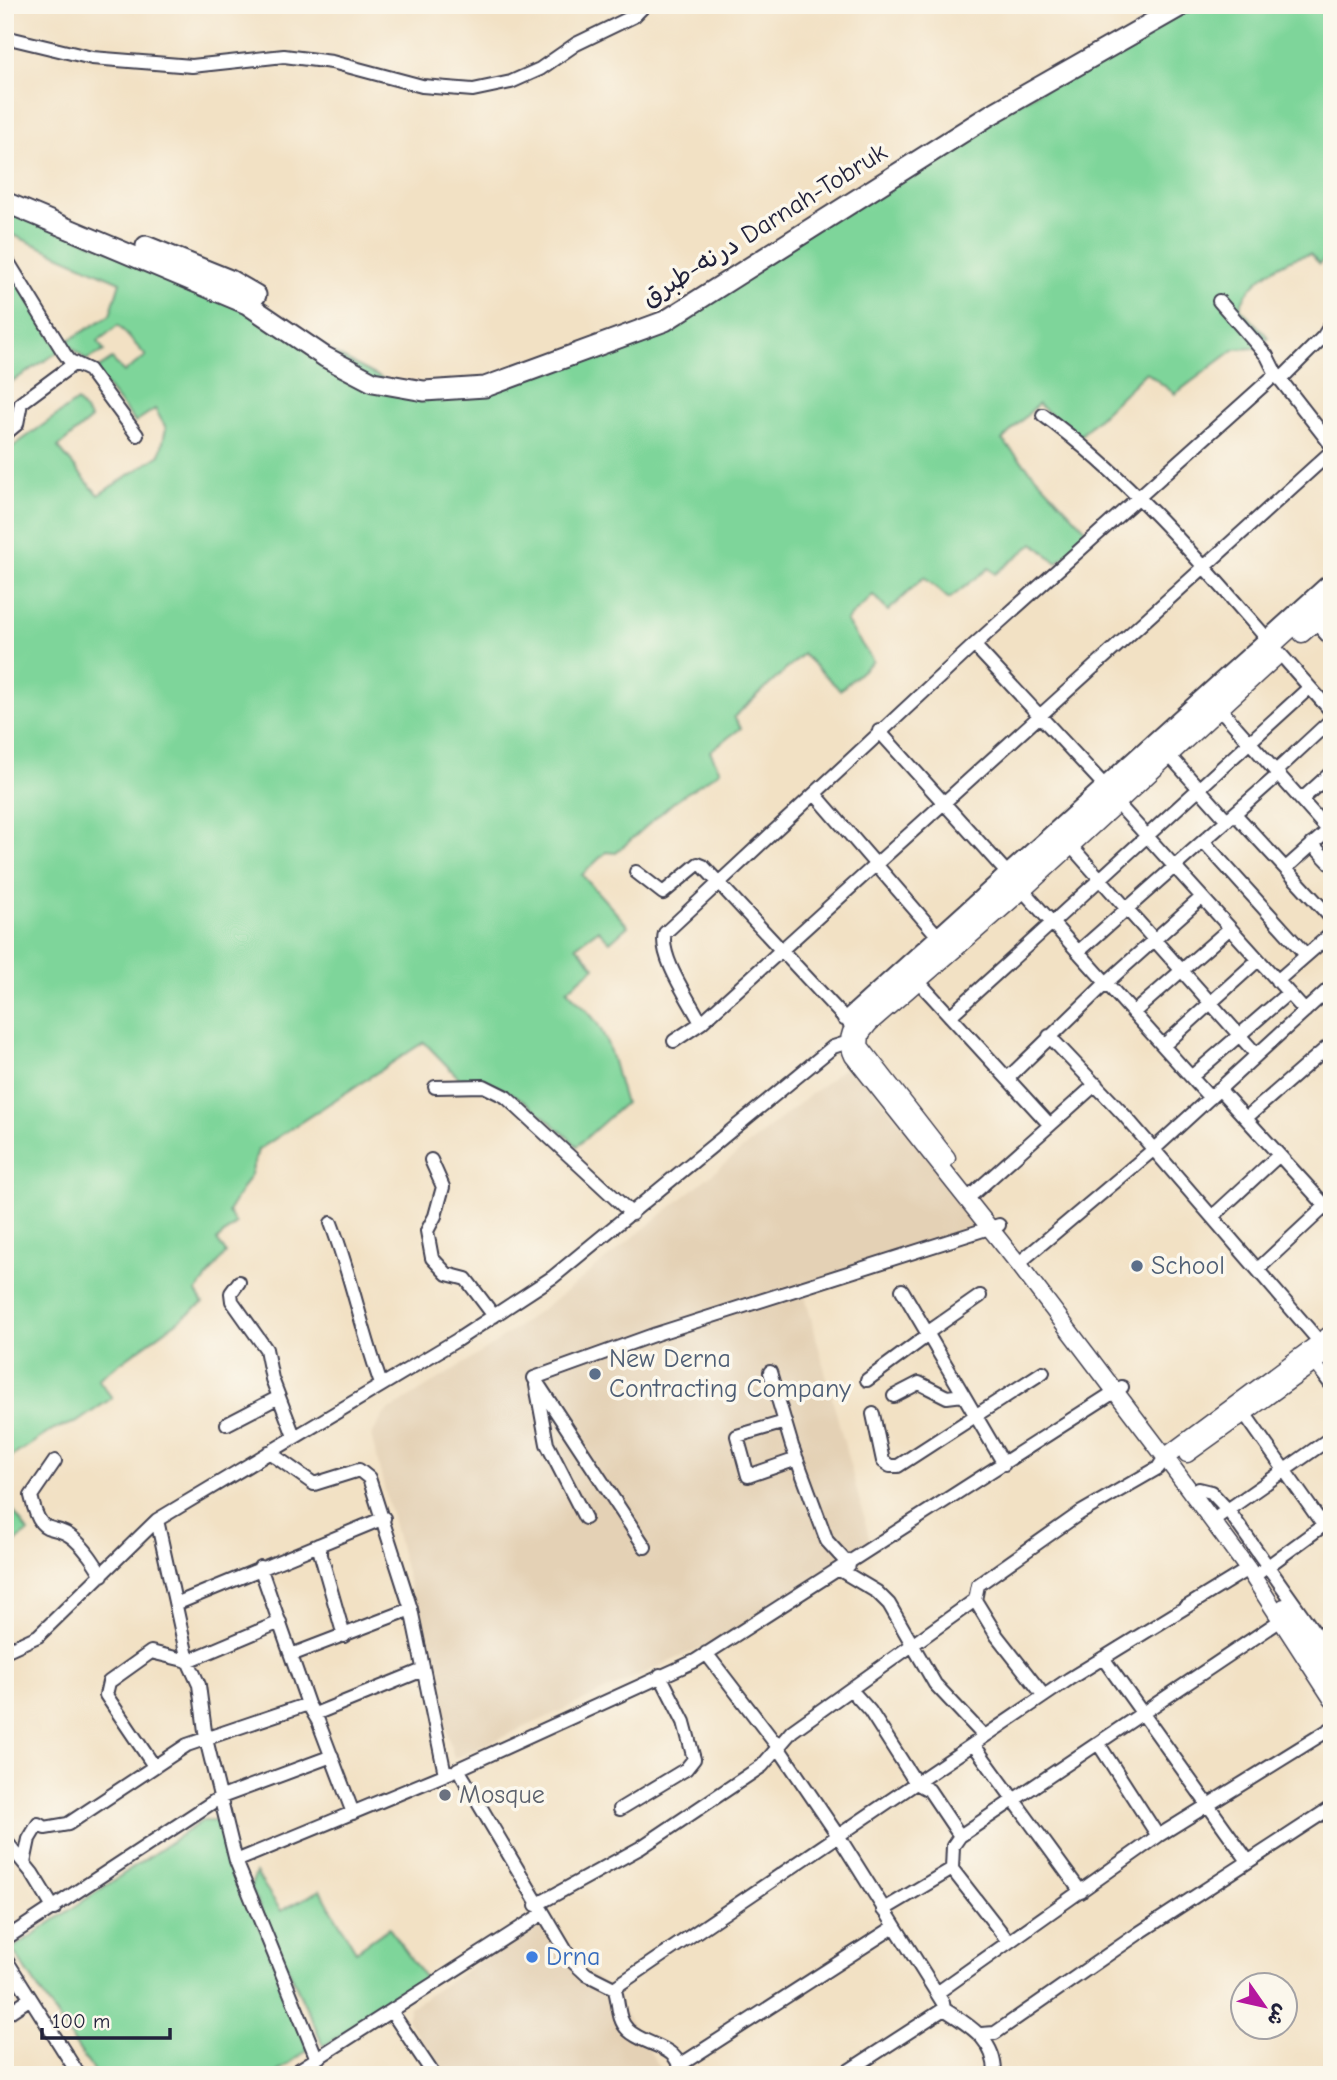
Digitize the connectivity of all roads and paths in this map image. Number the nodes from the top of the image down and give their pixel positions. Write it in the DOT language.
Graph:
graph roads {
  1 [pos="645,5"];
  2 [pos="1161,5"];
  3 [pos="1183,5"];
  4 [pos="5,37"];
  5 [pos="5,188"];
  6 [pos="5,202"];
  7 [pos="5,257"];
  8 [pos="1219,301"];
  9 [pos="1332,323"];
  10 [pos="75,363"];
  11 [pos="1278,377"];
  12 [pos="1043,415"];
  13 [pos="5,434"];
  14 [pos="137,435"];
  15 [pos="1332,446"];
  16 [pos="1332,452"];
  17 [pos="1140,498"];
  18 [pos="1202,567"];
  19 [pos="1332,578"];
  20 [pos="1332,592"];
  21 [pos="1332,608"];
  22 [pos="1315,622"];
  23 [pos="1332,641"];
  24 [pos="974,645"];
  25 [pos="1274,645"];
  26 [pos="1309,688"];
  27 [pos="1329,705"];
  28 [pos="1220,709"];
  29 [pos="1037,716"];
  30 [pos="1332,719"];
  31 [pos="879,731"];
  32 [pos="1249,743"];
  33 [pos="1169,755"];
  34 [pos="1332,772"];
  35 [pos="1277,773"];
  36 [pos="1103,784"];
  37 [pos="1200,789"];
  38 [pos="815,794"];
  39 [pos="1301,800"];
  40 [pos="942,803"];
  41 [pos="1116,803"];
  42 [pos="1231,817"];
  43 [pos="1330,829"];
  44 [pos="1147,838"];
  45 [pos="1204,842"];
  46 [pos="1312,844"];
  47 [pos="1070,845"];
  48 [pos="874,865"];
  49 [pos="1332,865"];
  50 [pos="1175,868"];
  51 [pos="1286,868"];
  52 [pos="636,872"];
  53 [pos="1014,880"];
  54 [pos="719,881"];
  55 [pos="1100,881"];
  56 [pos="1201,898"];
  57 [pos="1128,911"];
  58 [pos="1332,919"];
  59 [pos="1051,923"];
  60 [pos="1229,929"];
  61 [pos="1332,933"];
  62 [pos="940,939"];
  63 [pos="1154,940"];
  64 [pos="780,950"];
  65 [pos="1078,952"];
  66 [pos="1306,955"];
  67 [pos="1258,960"];
  68 [pos="1183,970"];
  69 [pos="1277,981"];
  70 [pos="919,982"];
  71 [pos="1106,983"];
  72 [pos="1330,990"];
  73 [pos="1288,993"];
  74 [pos="1212,1002"];
  75 [pos="1304,1011"];
  76 [pos="1133,1013"];
  77 [pos="950,1016"];
  78 [pos="701,1023"];
  79 [pos="853,1032"];
  80 [pos="1239,1034"];
  81 [pos="1049,1036"];
  82 [pos="674,1041"];
  83 [pos="1332,1043"];
  84 [pos="1163,1046"];
  85 [pos="1256,1054"];
  86 [pos="1191,1077"];
  87 [pos="1008,1078"];
  88 [pos="1096,1084"];
  89 [pos="435,1087"];
  90 [pos="1215,1093"];
  91 [pos="1246,1118"];
  92 [pos="1050,1125"];
  93 [pos="1153,1150"];
  94 [pos="1279,1155"];
  95 [pos="431,1160"];
  96 [pos="974,1193"];
  97 [pos="1329,1206"];
  98 [pos="632,1214"];
  99 [pos="1213,1216"];
  100 [pos="331,1223"];
  101 [pos="994,1227"];
  102 [pos="1023,1262"];
  103 [pos="1258,1269"];
  104 [pos="239,1282"];
  105 [pos="902,1290"];
  106 [pos="980,1296"];
  107 [pos="494,1316"];
  108 [pos="928,1334"];
  109 [pos="1328,1344"];
  110 [pos="1314,1362"];
  111 [pos="770,1372"];
  112 [pos="1043,1372"];
  113 [pos="534,1378"];
  114 [pos="867,1380"];
  115 [pos="381,1384"];
  116 [pos="1332,1386"];
  117 [pos="1119,1389"];
  118 [pos="963,1395"];
  119 [pos="894,1396"];
  120 [pos="279,1397"];
  121 [pos="1244,1413"];
  122 [pos="873,1414"];
  123 [pos="975,1416"];
  124 [pos="785,1422"];
  125 [pos="227,1424"];
  126 [pos="294,1436"];
  127 [pos="1332,1437"];
  128 [pos="269,1452"];
  129 [pos="797,1459"];
  130 [pos="55,1461"];
  131 [pos="1168,1461"];
  132 [pos="1004,1464"];
  133 [pos="1284,1473"];
  134 [pos="1224,1513"];
  135 [pos="384,1518"];
  136 [pos="585,1518"];
  137 [pos="158,1520"];
  138 [pos="1328,1522"];
  139 [pos="318,1545"];
  140 [pos="645,1547"];
  141 [pos="260,1567"];
  142 [pos="845,1568"];
  143 [pos="1258,1569"];
  144 [pos="102,1575"];
  145 [pos="975,1600"];
  146 [pos="178,1603"];
  147 [pos="411,1609"];
  148 [pos="1281,1620"];
  149 [pos="279,1622"];
  150 [pos="344,1636"];
  151 [pos="913,1644"];
  152 [pos="5,1651"];
  153 [pos="706,1653"];
  154 [pos="291,1655"];
  155 [pos="1104,1658"];
  156 [pos="188,1661"];
  157 [pos="1330,1663"];
  158 [pos="423,1670"];
  159 [pos="660,1675"];
  160 [pos="852,1691"];
  161 [pos="1044,1696"];
  162 [pos="1332,1699"];
  163 [pos="312,1709"];
  164 [pos="1143,1712"];
  165 [pos="1332,1728"];
  166 [pos="206,1736"];
  167 [pos="978,1740"];
  168 [pos="1098,1743"];
  169 [pos="778,1747"];
  170 [pos="331,1756"];
  171 [pos="154,1766"];
  172 [pos="451,1772"];
  173 [pos="916,1783"];
  174 [pos="219,1798"];
  175 [pos="1013,1800"];
  176 [pos="1208,1804"];
  177 [pos="1332,1807"];
  178 [pos="620,1809"];
  179 [pos="353,1812"];
  180 [pos="960,1836"];
  181 [pos="1158,1836"];
  182 [pos="839,1837"];
  183 [pos="5,1840"];
  184 [pos="236,1861"];
  185 [pos="1248,1861"];
  186 [pos="24,1863"];
  187 [pos="952,1870"];
  188 [pos="1081,1892"];
  189 [pos="54,1909"];
  190 [pos="539,1910"];
  191 [pos="883,1910"];
  192 [pos="894,1927"];
  193 [pos="5,1939"];
  194 [pos="1009,1941"];
  195 [pos="5,1958"];
  196 [pos="614,1988"];
  197 [pos="937,1993"];
  198 [pos="29,1999"];
  199 [pos="944,2009"];
  200 [pos="391,2011"];
  201 [pos="5,2015"];
  202 [pos="981,2034"];
  203 [pos="317,2059"];
  204 [pos="680,2070"];
  205 [pos="298,2073"];
  206 [pos="79,2075"];
  207 [pos="434,2075"];
  208 [pos="842,2075"];
  209 [pos="995,2075"];
  1 -- 4 [label="street"];
  2 -- 5 [label="highway, درنه-طبرق Darnah-Tobruk"];
  3 -- 6 [label="highway, درنه-طبرق Darnah-Tobruk"];
  7 -- 10 [label="street"];
  8 -- 11 [label="street"];
  9 -- 11 [label="street"];
  10 -- 13 [label="street"];
  10 -- 14 [label="street"];
  11 -- 15 [label="street"];
  11 -- 17 [label="street"];
  12 -- 17 [label="street"];
  16 -- 18 [label="street"];
  17 -- 18 [label="street"];
  17 -- 24 [label="street"];
  18 -- 25 [label="street"];
  18 -- 29 [label="street"];
  19 -- 25 [label="street"];
  20 -- 25 [label="main road"];
  21 -- 22 [label="main road"];
  22 -- 23 [label="street"];
  22 -- 25 [label="main road"];
  24 -- 29 [label="street"];
  24 -- 31 [label="street"];
  25 -- 26 [label="street"];
  25 -- 28 [label="main road"];
  25 -- 36 [label="street"];
  25 -- 53 [label="main road"];
  26 -- 27 [label="street"];
  26 -- 32 [label="street"];
  28 -- 32 [label="street"];
  28 -- 33 [label="main road"];
  29 -- 36 [label="street"];
  29 -- 40 [label="street"];
  30 -- 35 [label="street"];
  31 -- 38 [label="street"];
  31 -- 40 [label="street"];
  32 -- 35 [label="street"];
  32 -- 37 [label="street"];
  33 -- 37 [label="street"];
  33 -- 41 [label="main road"];
  34 -- 39 [label="street"];
  35 -- 39 [label="street"];
  35 -- 42 [label="street"];
  36 -- 53 [label="street"];
  37 -- 42 [label="street"];
  37 -- 44 [label="street"];
  38 -- 48 [label="street"];
  38 -- 54 [label="street"];
  39 -- 43 [label="street"];
  40 -- 48 [label="street"];
  40 -- 53 [label="street"];
  41 -- 44 [label="street"];
  41 -- 47 [label="main road"];
  42 -- 45 [label="street"];
  42 -- 51 [label="street"];
  43 -- 46 [label="street"];
  44 -- 50 [label="street"];
  44 -- 55 [label="street"];
  45 -- 50 [label="street"];
  45 -- 66 [label="street"];
  46 -- 49 [label="street"];
  46 -- 51 [label="street"];
  47 -- 53 [label="main road"];
  47 -- 55 [label="street"];
  48 -- 62 [label="street"];
  48 -- 64 [label="street"];
  50 -- 56 [label="street"];
  50 -- 57 [label="street"];
  51 -- 58 [label="street"];
  52 -- 54 [label="street"];
  53 -- 59 [label="street"];
  53 -- 62 [label="main road"];
  53 -- 70 [label="main road"];
  54 -- 64 [label="street"];
  54 -- 78 [label="street"];
  55 -- 57 [label="street"];
  55 -- 59 [label="street"];
  56 -- 60 [label="street"];
  56 -- 63 [label="street"];
  57 -- 63 [label="street"];
  57 -- 65 [label="street"];
  59 -- 65 [label="street"];
  59 -- 77 [label="street"];
  60 -- 67 [label="street"];
  60 -- 68 [label="street"];
  61 -- 66 [label="street"];
  62 -- 79 [label="main road"];
  63 -- 68 [label="street"];
  63 -- 71 [label="street"];
  64 -- 78 [label="street"];
  64 -- 79 [label="street"];
  65 -- 71 [label="street"];
  66 -- 69 [label="street"];
  67 -- 69 [label="street"];
  67 -- 74 [label="street"];
  68 -- 74 [label="street"];
  68 -- 76 [label="street"];
  69 -- 73 [label="street"];
  70 -- 77 [label="street"];
  70 -- 79 [label="main road"];
  71 -- 76 [label="street"];
  71 -- 81 [label="street"];
  72 -- 75 [label="street"];
  73 -- 75 [label="street"];
  73 -- 80 [label="street"];
  74 -- 80 [label="street"];
  74 -- 84 [label="street"];
  75 -- 85 [label="street"];
  76 -- 84 [label="street"];
  77 -- 87 [label="street"];
  78 -- 82 [label="street"];
  79 -- 96 [label="main road"];
  79 -- 98 [label="street"];
  79 -- 101 [label="main road"];
  80 -- 85 [label="street"];
  80 -- 86 [label="street"];
  81 -- 87 [label="street"];
  81 -- 88 [label="street"];
  83 -- 91 [label="street"];
  84 -- 86 [label="street"];
  85 -- 90 [label="street"];
  86 -- 90 [label="street"];
  87 -- 92 [label="street"];
  88 -- 92 [label="street"];
  88 -- 93 [label="street"];
  89 -- 98 [label="street"];
  90 -- 91 [label="street"];
  90 -- 93 [label="street"];
  91 -- 94 [label="street"];
  92 -- 96 [label="street"];
  93 -- 99 [label="street"];
  93 -- 102 [label="street"];
  94 -- 97 [label="street"];
  94 -- 99 [label="street"];
  95 -- 107 [label="street"];
  96 -- 101 [label="main road"];
  97 -- 103 [label="street"];
  98 -- 107 [label="street"];
  99 -- 103 [label="street"];
  100 -- 115 [label="street"];
  101 -- 102 [label="main road"];
  101 -- 113 [label="street"];
  102 -- 117 [label="main road"];
  103 -- 109 [label="street"];
  104 -- 120 [label="street"];
  105 -- 108 [label="street"];
  106 -- 108 [label="street"];
  107 -- 115 [label="street"];
  108 -- 114 [label="street"];
  108 -- 118 [label="street"];
  109 -- 110 [label="main road"];
  109 -- 131 [label="main road"];
  110 -- 116 [label="street"];
  110 -- 121 [label="main road"];
  111 -- 124 [label="street"];
  112 -- 123 [label="street"];
  113 -- 136 [label="street"];
  113 -- 140 [label="street"];
  115 -- 126 [label="street"];
  117 -- 131 [label="main road"];
  117 -- 132 [label="street"];
  118 -- 119 [label="street"];
  118 -- 123 [label="street"];
  120 -- 125 [label="street"];
  120 -- 126 [label="street"];
  121 -- 131 [label="main road"];
  121 -- 133 [label="street"];
  122 -- 123 [label="street"];
  123 -- 132 [label="street"];
  124 -- 129 [label="street"];
  124 -- 129 [label="street"];
  126 -- 128 [label="street"];
  127 -- 133 [label="street"];
  128 -- 135 [label="street"];
  128 -- 137 [label="street"];
  129 -- 142 [label="street"];
  130 -- 144 [label="street"];
  131 -- 134 [label="main road"];
  131 -- 143 [label="main road"];
  131 -- 145 [label="street"];
  132 -- 142 [label="street"];
  133 -- 134 [label="street"];
  133 -- 138 [label="street"];
  134 -- 143 [label="main road"];
  135 -- 139 [label="street"];
  135 -- 147 [label="street"];
  137 -- 144 [label="street"];
  137 -- 146 [label="street"];
  138 -- 143 [label="street"];
  139 -- 141 [label="street"];
  139 -- 150 [label="street"];
  141 -- 146 [label="street"];
  141 -- 149 [label="street"];
  142 -- 151 [label="street"];
  142 -- 153 [label="street"];
  143 -- 148 [label="main road"];
  143 -- 155 [label="street"];
  143 -- 157 [label="main road"];
  144 -- 152 [label="street"];
  145 -- 151 [label="street"];
  145 -- 161 [label="street"];
  146 -- 156 [label="street"];
  147 -- 150 [label="street"];
  147 -- 158 [label="street"];
  148 -- 162 [label="main road"];
  148 -- 164 [label="street"];
  149 -- 154 [label="street"];
  149 -- 156 [label="street"];
  150 -- 154 [label="street"];
  151 -- 160 [label="street"];
  151 -- 167 [label="street"];
  153 -- 159 [label="street"];
  153 -- 169 [label="street"];
  154 -- 163 [label="street"];
  155 -- 161 [label="street"];
  155 -- 164 [label="street"];
  156 -- 166 [label="street"];
  156 -- 171 [label="street"];
  158 -- 163 [label="street"];
  158 -- 172 [label="street"];
  159 -- 172 [label="street"];
  159 -- 178 [label="street"];
  160 -- 169 [label="street"];
  160 -- 173 [label="street"];
  161 -- 167 [label="street"];
  163 -- 166 [label="street"];
  163 -- 170 [label="street"];
  164 -- 168 [label="street"];
  164 -- 176 [label="street"];
  165 -- 176 [label="street"];
  166 -- 171 [label="street"];
  166 -- 174 [label="street"];
  167 -- 173 [label="street"];
  167 -- 175 [label="street"];
  168 -- 175 [label="street"];
  168 -- 181 [label="street"];
  169 -- 182 [label="street"];
  169 -- 190 [label="street"];
  170 -- 174 [label="street"];
  170 -- 179 [label="street"];
  171 -- 186 [label="street"];
  172 -- 179 [label="street"];
  172 -- 190 [label="street"];
  173 -- 180 [label="street"];
  173 -- 182 [label="street"];
  174 -- 184 [label="street"];
  174 -- 189 [label="street"];
  175 -- 180 [label="street"];
  175 -- 188 [label="street"];
  176 -- 181 [label="street"];
  176 -- 185 [label="street"];
  177 -- 185 [label="street"];
  179 -- 184 [label="street"];
  180 -- 187 [label="street"];
  181 -- 188 [label="street"];
  182 -- 191 [label="street"];
  182 -- 196 [label="street"];
  183 -- 186 [label="street"];
  184 -- 203 [label="street"];
  185 -- 202 [label="street"];
  186 -- 189 [label="street"];
  187 -- 191 [label="street"];
  187 -- 194 [label="street"];
  188 -- 194 [label="street"];
  189 -- 193 [label="street"];
  190 -- 196 [label="street"];
  190 -- 200 [label="street"];
  191 -- 192 [label="street"];
  192 -- 197 [label="street"];
  192 -- 204 [label="street"];
  194 -- 197 [label="street"];
  195 -- 198 [label="street"];
  196 -- 204 [label="street"];
  197 -- 199 [label="street"];
  198 -- 201 [label="street"];
  198 -- 206 [label="street"];
  199 -- 202 [label="street"];
  199 -- 208 [label="street"];
  200 -- 203 [label="street"];
  200 -- 207 [label="street"];
  202 -- 209 [label="street"];
  203 -- 205 [label="street"];
}
